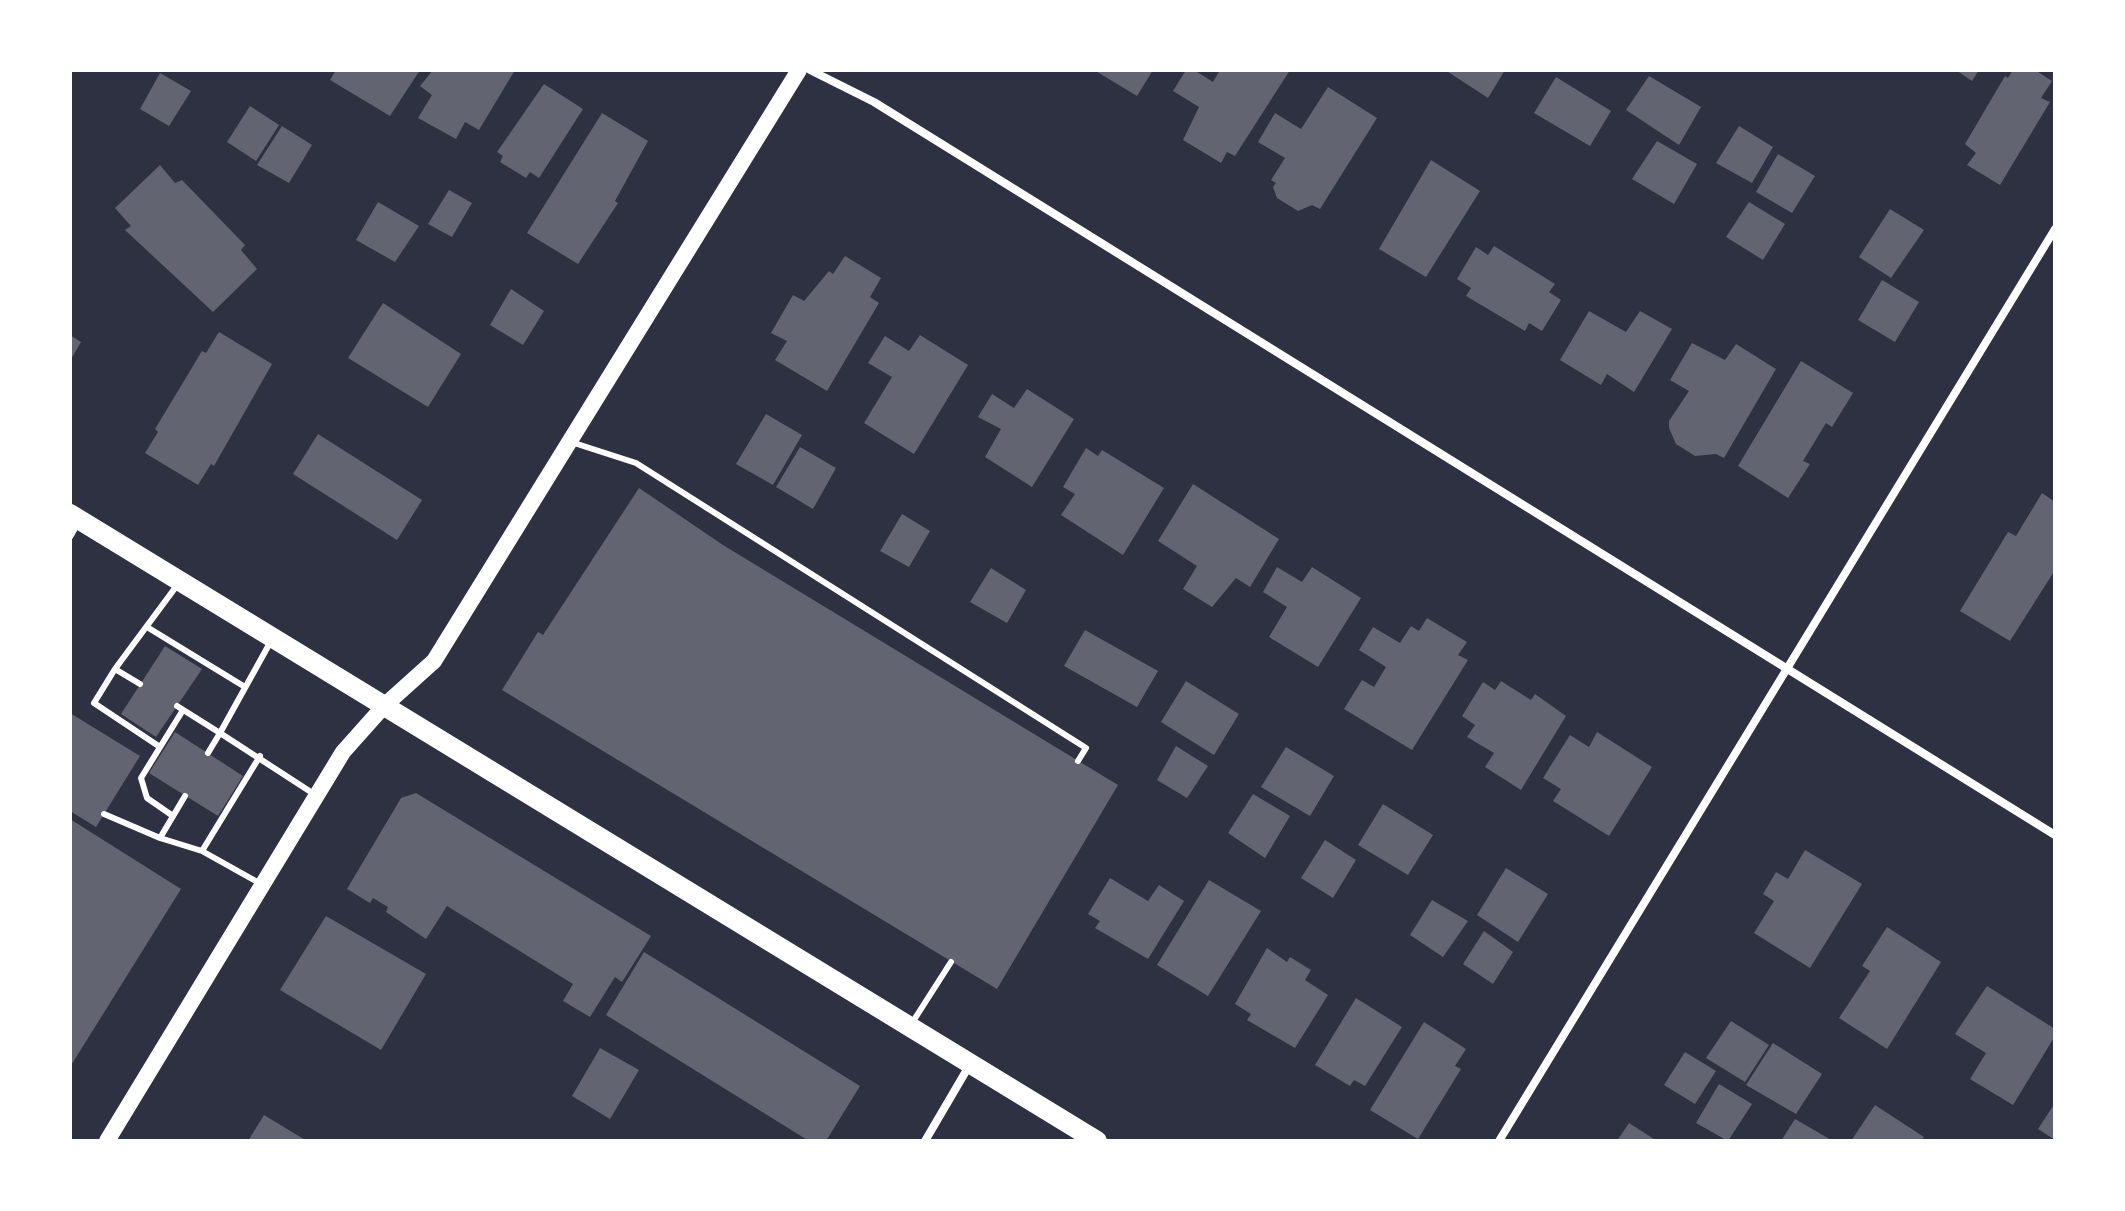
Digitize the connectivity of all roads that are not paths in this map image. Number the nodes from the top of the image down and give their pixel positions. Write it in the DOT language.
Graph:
graph roads {
  1 [pos="799,70"];
  2 [pos="810,70"];
  3 [pos="2055,229"];
  4 [pos="571,442"];
  5 [pos="73,524"];
  6 [pos="181,581"];
  7 [pos="147,627"];
  8 [pos="273,638"];
  9 [pos="115,669"];
  10 [pos="1786,671"];
  11 [pos="140,684"];
  12 [pos="245,687"];
  13 [pos="384,706"];
  14 [pos="220,733"];
  15 [pos="160,747"];
  16 [pos="208,753"];
  17 [pos="260,756"];
  18 [pos="1078,761"];
  19 [pos="185,796"];
  20 [pos="317,796"];
  21 [pos="104,814"];
  22 [pos="173,816"];
  23 [pos="2055,835"];
  24 [pos="160,838"];
  25 [pos="202,851"];
  26 [pos="262,885"];
  27 [pos="951,962"];
  28 [pos="910,1027"];
  29 [pos="971,1064"];
  30 [pos="107,1141"];
  31 [pos="925,1141"];
  32 [pos="1097,1141"];
  33 [pos="1499,1141"];
  1 -- 4 [label="main road"];
  2 -- 10 [label="street"];
  3 -- 10 [label="street"];
  4 -- 13 [label="main road"];
  4 -- 18 [label="lane"];
  5 -- 6 [label="main road"];
  6 -- 7 [label="lane"];
  6 -- 8 [label="main road"];
  7 -- 9 [label="lane"];
  7 -- 12 [label="lane"];
  8 -- 12 [label="lane"];
  8 -- 13 [label="main road"];
  9 -- 11 [label="lane"];
  9 -- 15 [label="lane"];
  10 -- 23 [label="street"];
  10 -- 33 [label="street"];
  12 -- 14 [label="lane"];
  13 -- 20 [label="main road"];
  13 -- 28 [label="main road"];
  14 -- 15 [label="lane"];
  14 -- 16 [label="lane"];
  14 -- 17 [label="lane"];
  15 -- 22 [label="lane"];
  17 -- 20 [label="lane"];
  17 -- 25 [label="lane"];
  19 -- 22 [label="lane"];
  20 -- 26 [label="main road"];
  21 -- 24 [label="lane"];
  22 -- 24 [label="lane"];
  24 -- 25 [label="lane"];
  25 -- 26 [label="lane"];
  26 -- 30 [label="main road"];
  27 -- 28 [label="lane"];
  28 -- 29 [label="main road"];
  29 -- 31 [label="street"];
  29 -- 32 [label="main road"];
}
